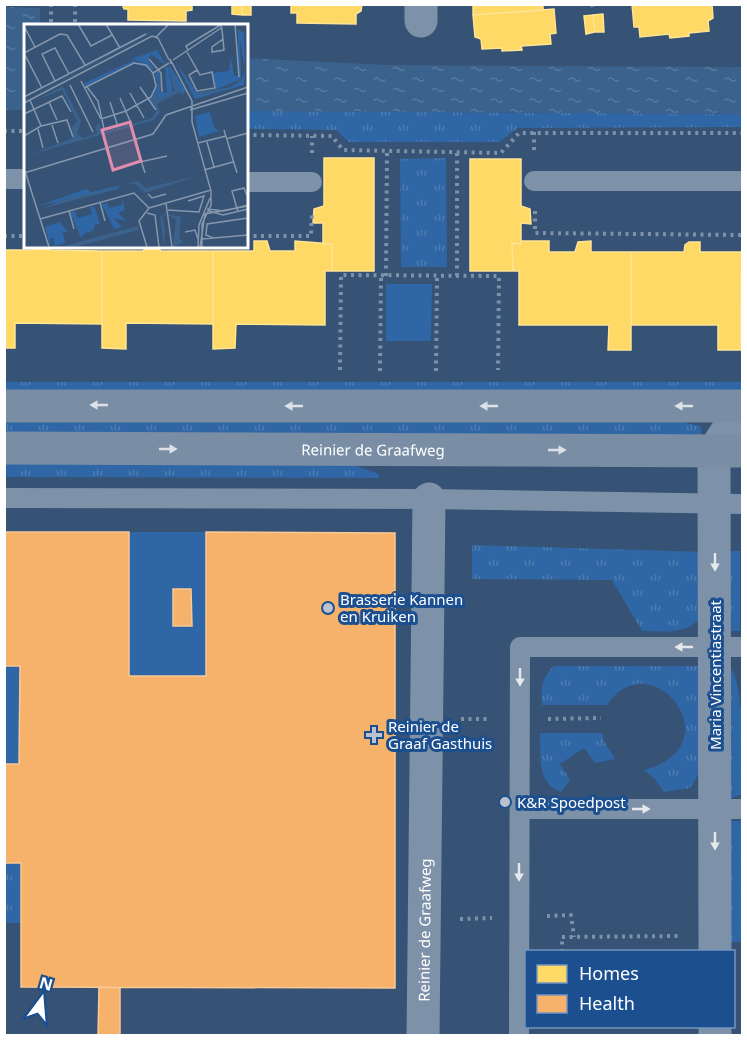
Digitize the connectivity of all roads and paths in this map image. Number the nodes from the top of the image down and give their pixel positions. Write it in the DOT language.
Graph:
graph roads {
  1 [pos="51,4"];
  2 [pos="75,4"];
  3 [pos="51,24"];
  4 [pos="75,24"];
  5 [pos="4,131"];
  6 [pos="24,131"];
  7 [pos="534,132"];
  8 [pos="742,133"];
  9 [pos="248,135"];
  10 [pos="387,151"];
  11 [pos="457,152"];
  12 [pos="4,179"];
  13 [pos="24,179"];
  14 [pos="534,181"];
  15 [pos="742,181"];
  16 [pos="248,182"];
  17 [pos="312,182"];
  18 [pos="742,235"];
  19 [pos="4,236"];
  20 [pos="24,236"];
  21 [pos="384,276"];
  22 [pos="437,276"];
  23 [pos="457,276"];
  24 [pos="340,371"];
  25 [pos="380,371"];
  26 [pos="498,371"];
  27 [pos="436,372"];
  28 [pos="4,406"];
  29 [pos="742,407"];
  30 [pos="4,448"];
  31 [pos="728,451"];
  32 [pos="4,498"];
  33 [pos="429,499"];
  34 [pos="729,504"];
  35 [pos="729,647"];
  36 [pos="519,809"];
  37 [pos="729,809"];
  38 [pos="678,944"];
  39 [pos="562,950"];
  40 [pos="715,950"];
  41 [pos="423,1035"];
  42 [pos="519,1035"];
  1 -- 3 [label="path"];
  2 -- 4 [label="path"];
  5 -- 6 [label="path"];
  7 -- 8 [label="path"];
  7 -- 11 [label="path"];
  7 -- 14 [label="path"];
  9 -- 10 [label="path"];
  10 -- 11 [label="path"];
  10 -- 21 [label="path"];
  11 -- 23 [label="path"];
  12 -- 13 [label="lane"];
  14 -- 15 [label="lane"];
  14 -- 18 [label="path"];
  16 -- 17 [label="lane"];
  19 -- 20 [label="path"];
  21 -- 22 [label="path"];
  21 -- 24 [label="path"];
  21 -- 25 [label="path"];
  22 -- 23 [label="path"];
  22 -- 27 [label="path"];
  23 -- 26 [label="path"];
  29 -- 28 [label="main road, one-way"];
  29 -- 31 [label="street"];
  30 -- 31 [label="main road, Reinier de Graafweg, one-way"];
  31 -- 34 [label="street, Maria Vincentiastraat"];
  32 -- 33 [label="lane"];
  33 -- 34 [label="lane"];
  33 -- 41 [label="street, Reinier de Graafweg"];
  34 -- 35 [label="street, Maria Vincentiastraat, one-way"];
  35 -- 36 [label="lane, one-way"];
  35 -- 37 [label="street, Maria Vincentiastraat"];
  36 -- 37 [label="lane, one-way"];
  36 -- 42 [label="lane, one-way"];
  37 -- 40 [label="street, Maria Vincentiastraat, one-way"];
  38 -- 39 [label="path"];
}
